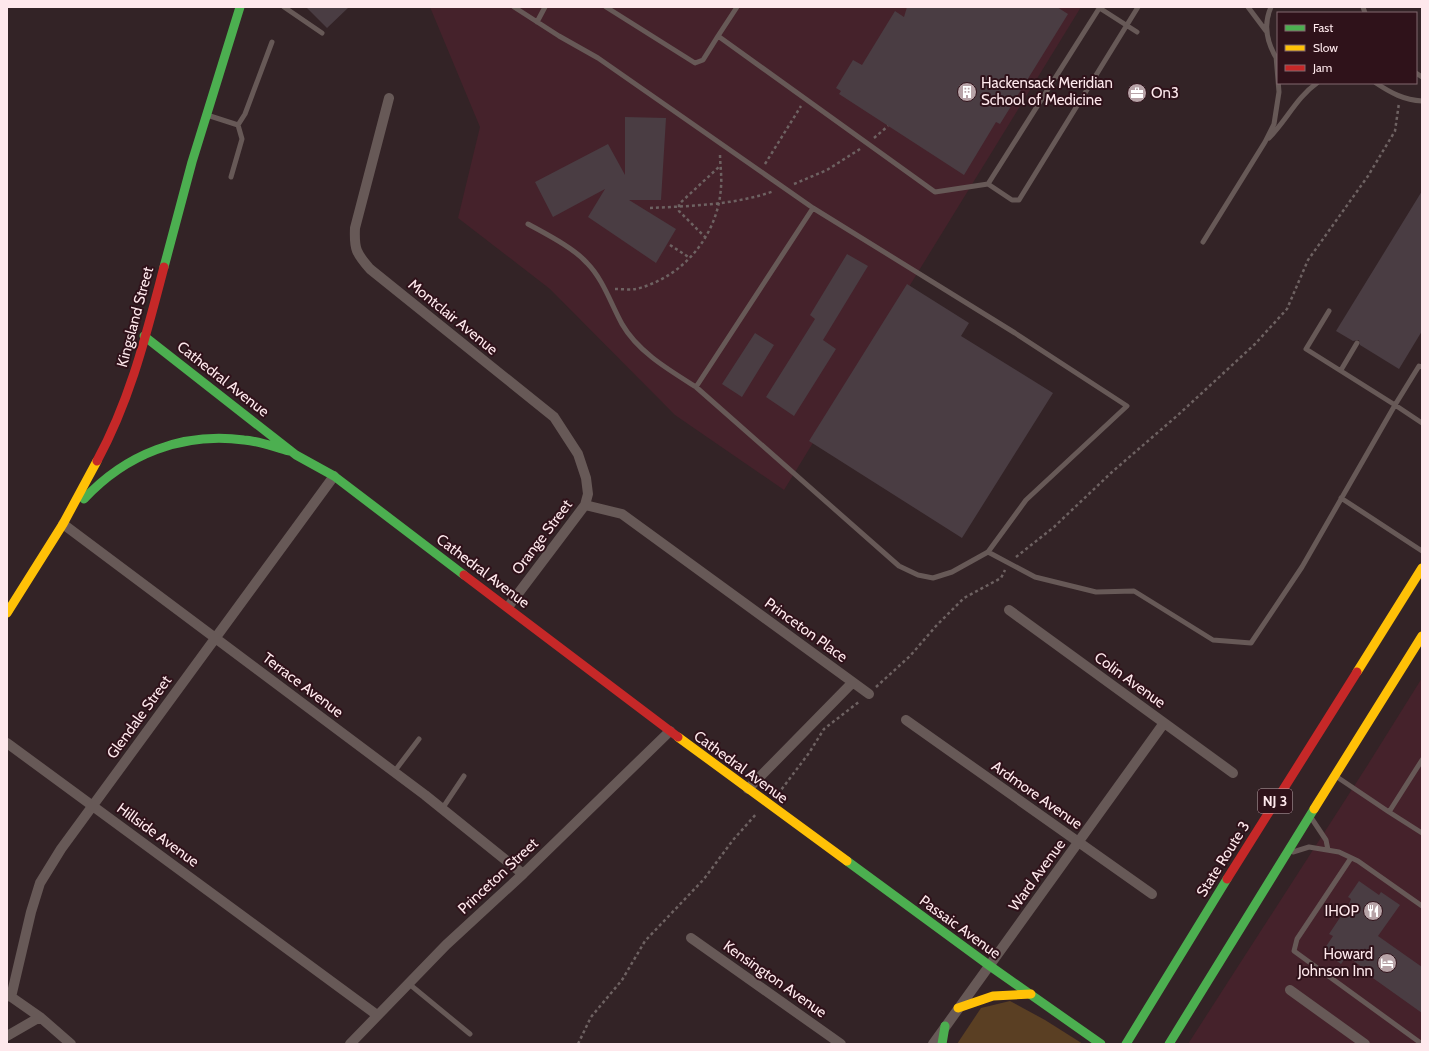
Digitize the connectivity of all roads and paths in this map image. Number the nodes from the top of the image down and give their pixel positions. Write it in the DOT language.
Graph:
graph roads {
  1 [pos="240,7"];
  2 [pos="284,7"];
  3 [pos="514,7"];
  4 [pos="545,7"];
  5 [pos="606,7"];
  6 [pos="736,7"];
  7 [pos="1099,7"];
  8 [pos="1138,7"];
  9 [pos="1248,7"];
  10 [pos="1271,7"];
  11 [pos="537,22"];
  12 [pos="1127,27"];
  13 [pos="1266,31"];
  14 [pos="1137,32"];
  15 [pos="322,33"];
  16 [pos="718,36"];
  17 [pos="272,42"];
  18 [pos="1277,58"];
  19 [pos="1279,84"];
  20 [pos="1316,84"];
  21 [pos="1378,84"];
  22 [pos="1400,97"];
  23 [pos="389,98"];
  24 [pos="805,100"];
  25 [pos="1422,101"];
  26 [pos="206,115"];
  27 [pos="238,125"];
  28 [pos="1265,142"];
  29 [pos="720,143"];
  30 [pos="720,166"];
  31 [pos="760,171"];
  32 [pos="231,177"];
  33 [pos="988,184"];
  34 [pos="813,208"];
  35 [pos="528,224"];
  36 [pos="706,238"];
  37 [pos="1203,242"];
  38 [pos="670,245"];
  39 [pos="690,258"];
  40 [pos="605,289"];
  41 [pos="1329,311"];
  42 [pos="144,336"];
  43 [pos="1356,343"];
  44 [pos="1421,365"];
  45 [pos="1341,370"];
  46 [pos="696,387"];
  47 [pos="1395,405"];
  48 [pos="1422,424"];
  49 [pos="296,454"];
  50 [pos="334,476"];
  51 [pos="1342,498"];
  52 [pos="586,505"];
  53 [pos="63,524"];
  54 [pos="1422,551"];
  55 [pos="988,552"];
  56 [pos="1008,562"];
  57 [pos="1422,568"];
  58 [pos="508,607"];
  59 [pos="1009,610"];
  60 [pos="7,613"];
  61 [pos="1422,636"];
  62 [pos="216,638"];
  63 [pos="852,683"];
  64 [pos="868,694"];
  65 [pos="906,720"];
  66 [pos="1164,723"];
  67 [pos="670,731"];
  68 [pos="419,739"];
  69 [pos="7,743"];
  70 [pos="1422,760"];
  71 [pos="394,772"];
  72 [pos="1233,773"];
  73 [pos="1334,775"];
  74 [pos="464,776"];
  75 [pos="748,789"];
  76 [pos="778,794"];
  77 [pos="93,806"];
  78 [pos="442,809"];
  79 [pos="1389,812"];
  80 [pos="757,813"];
  81 [pos="1309,815"];
  82 [pos="804,831"];
  83 [pos="1422,833"];
  84 [pos="1079,842"];
  85 [pos="1328,850"];
  86 [pos="1284,855"];
  87 [pos="1350,858"];
  88 [pos="523,874"];
  89 [pos="1152,894"];
  90 [pos="1422,906"];
  91 [pos="691,938"];
  92 [pos="990,966"];
  93 [pos="408,983"];
  94 [pos="1290,990"];
  95 [pos="1031,994"];
  96 [pos="9,995"];
  97 [pos="958,1008"];
  98 [pos="377,1015"];
  99 [pos="40,1016"];
  100 [pos="945,1026"];
  101 [pos="470,1034"];
  102 [pos="7,1036"];
  103 [pos="1129,1040"];
  104 [pos="71,1044"];
  105 [pos="350,1044"];
  106 [pos="578,1044"];
  107 [pos="841,1044"];
  108 [pos="933,1044"];
  109 [pos="942,1044"];
  110 [pos="1101,1044"];
  111 [pos="1169,1044"];
  112 [pos="1365,1044"];
  113 [pos="1422,1044"];
  1 -- 26 [label="main road, Kingsland Street"];
  2 -- 15 [label="lane"];
  3 -- 11 [label="lane"];
  4 -- 11 [label="lane"];
  5 -- 16 [label="lane"];
  6 -- 16 [label="lane"];
  7 -- 12 [label="lane"];
  7 -- 33 [label="lane"];
  8 -- 12 [label="lane"];
  9 -- 13 [label="lane"];
  10 -- 13 [label="lane"];
  11 -- 29 [label="lane"];
  12 -- 14 [label="lane"];
  12 -- 33 [label="lane"];
  13 -- 18 [label="lane"];
  16 -- 24 [label="lane"];
  17 -- 27 [label="lane"];
  19 -- 28 [label="lane"];
  20 -- 28 [label="lane"];
  21 -- 22 [label="lane"];
  22 -- 25 [label="lane"];
  22 -- 56 [label="path"];
  23 -- 52 [label="street, Montclair Avenue"];
  24 -- 31 [label="path"];
  24 -- 33 [label="lane"];
  26 -- 27 [label="lane"];
  26 -- 42 [label="main road, Kingsland Street"];
  27 -- 32 [label="lane"];
  28 -- 37 [label="lane"];
  29 -- 30 [label="path"];
  29 -- 31 [label="lane"];
  30 -- 36 [label="path"];
  30 -- 36 [label="path"];
  31 -- 34 [label="lane"];
  34 -- 46 [label="lane"];
  34 -- 55 [label="lane"];
  35 -- 40 [label="lane"];
  36 -- 39 [label="path"];
  38 -- 39 [label="path"];
  39 -- 40 [label="path"];
  40 -- 46 [label="lane"];
  41 -- 45 [label="lane"];
  42 -- 49 [label="main road, Cathedral Avenue"];
  42 -- 53 [label="main road, Kingsland Street"];
  43 -- 45 [label="lane"];
  44 -- 47 [label="lane"];
  45 -- 47 [label="lane"];
  46 -- 55 [label="lane"];
  47 -- 48 [label="lane"];
  47 -- 51 [label="lane"];
  49 -- 50 [label="main road, Cathedral Avenue"];
  49 -- 53 [label="main road"];
  50 -- 58 [label="main road, Cathedral Avenue"];
  50 -- 62 [label="street, Glendale Street"];
  51 -- 54 [label="lane"];
  51 -- 56 [label="lane"];
  52 -- 58 [label="street, Orange Street"];
  52 -- 63 [label="street, Princeton Place"];
  53 -- 60 [label="main road, Kingsland Street"];
  53 -- 62 [label="street, Terrace Avenue"];
  55 -- 56 [label="lane"];
  56 -- 64 [label="path"];
  57 -- 103 [label="main road, State Route 3 / NJ 3"];
  58 -- 67 [label="main road, Cathedral Avenue"];
  59 -- 66 [label="street, Colin Avenue"];
  61 -- 73 [label="main road, NJ 3"];
  62 -- 71 [label="street, Terrace Avenue"];
  62 -- 77 [label="street, Glendale Street"];
  63 -- 64 [label="street"];
  63 -- 75 [label="street, Princeton Place"];
  64 -- 76 [label="path"];
  65 -- 84 [label="street, Ardmore Avenue"];
  66 -- 72 [label="street, Colin Avenue"];
  66 -- 84 [label="street, Ward Avenue"];
  67 -- 75 [label="main road, Cathedral Avenue"];
  67 -- 88 [label="street, Princeton Street"];
  68 -- 71 [label="lane"];
  69 -- 77 [label="street, Hillside Avenue"];
  70 -- 79 [label="lane"];
  71 -- 78 [label="street, Terrace Avenue"];
  73 -- 79 [label="lane"];
  73 -- 81 [label="main road, NJ 3"];
  74 -- 78 [label="lane"];
  75 -- 82 [label="main road, Cathedral Avenue"];
  77 -- 96 [label="street, Glendale Street"];
  77 -- 98 [label="street, Hillside Avenue"];
  78 -- 88 [label="street, Terrace Avenue"];
  79 -- 83 [label="lane"];
  80 -- 106 [label="path"];
  81 -- 85 [label="lane"];
  81 -- 86 [label="main road, NJ 3"];
  82 -- 92 [label="main road, Passaic Avenue"];
  84 -- 89 [label="street, Ardmore Avenue"];
  84 -- 92 [label="street, Ward Avenue"];
  85 -- 86 [label="lane"];
  85 -- 87 [label="lane"];
  86 -- 111 [label="main road, NJ 3"];
  87 -- 90 [label="lane"];
  87 -- 113 [label="lane"];
  88 -- 93 [label="street, Princeton Street"];
  91 -- 107 [label="street, Kensington Avenue"];
  92 -- 95 [label="main road, Passaic Avenue"];
  92 -- 97 [label="street, Ward Avenue"];
  93 -- 98 [label="street, Princeton Street"];
  93 -- 101 [label="lane"];
  94 -- 112 [label="street"];
  95 -- 97 [label="main road"];
  95 -- 110 [label="main road, Passaic Avenue"];
  96 -- 99 [label="street"];
  97 -- 100 [label="street, Ward Avenue"];
  98 -- 105 [label="street, Princeton Street"];
  99 -- 102 [label="street"];
  99 -- 104 [label="street"];
  100 -- 108 [label="street, Ward Avenue"];
  100 -- 109 [label="main road"];
}
